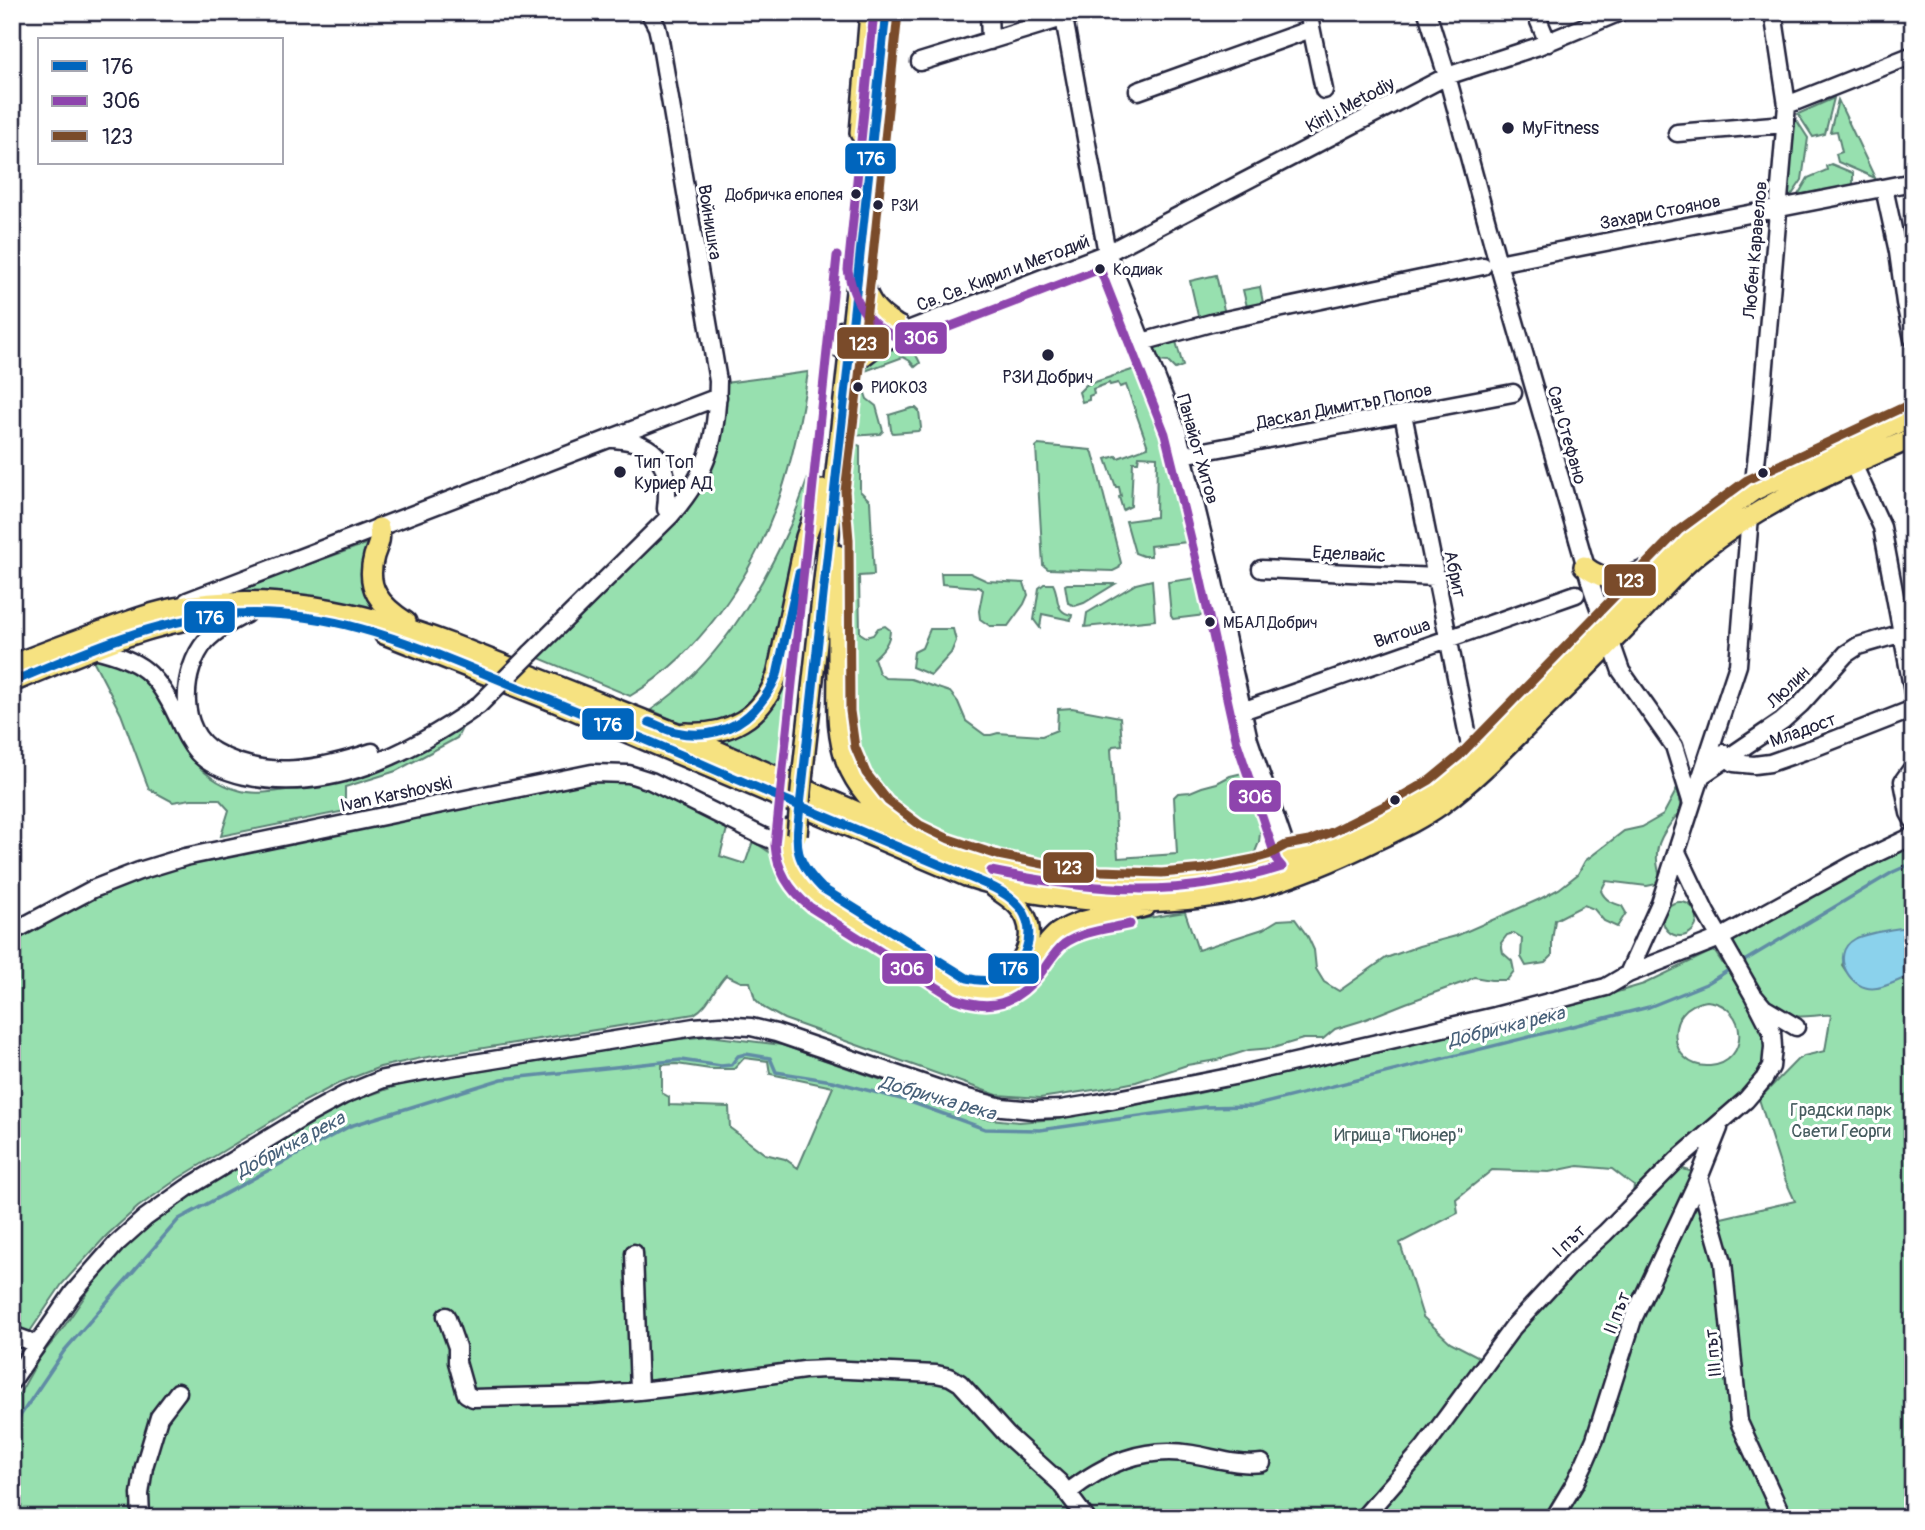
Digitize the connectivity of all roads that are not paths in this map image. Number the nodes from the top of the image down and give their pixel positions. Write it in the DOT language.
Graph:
graph roads {
  1 [pos="649,12"];
  2 [pos="870,12"];
  3 [pos="886,12"];
  4 [pos="989,12"];
  5 [pos="1082,12"];
  6 [pos="1308,12"];
  7 [pos="1427,12"];
  8 [pos="1535,12"];
  9 [pos="1620,12"];
  10 [pos="1773,12"];
  11 [pos="1065,15"];
  12 [pos="1311,29"];
  13 [pos="990,41"];
  14 [pos="1548,43"];
  15 [pos="1913,55"];
  16 [pos="920,62"];
  17 [pos="1447,76"];
  18 [pos="1324,90"];
  19 [pos="1138,91"];
  20 [pos="1787,105"];
  21 [pos="1785,124"];
  22 [pos="1677,133"];
  23 [pos="1913,182"];
  24 [pos="1884,188"];
  25 [pos="1779,208"];
  26 [pos="1107,253"];
  27 [pos="1491,265"];
  28 [pos="860,270"];
  29 [pos="904,326"];
  30 [pos="1913,339"];
  31 [pos="844,340"];
  32 [pos="1142,342"];
  33 [pos="876,346"];
  34 [pos="848,373"];
  35 [pos="1513,393"];
  36 [pos="718,397"];
  37 [pos="1403,414"];
  38 [pos="1913,416"];
  39 [pos="1913,438"];
  40 [pos="610,439"];
  41 [pos="712,439"];
  42 [pos="1183,455"];
  43 [pos="1853,464"];
  44 [pos="828,490"];
  45 [pos="1753,491"];
  46 [pos="666,509"];
  47 [pos="1750,516"];
  48 [pos="379,528"];
  49 [pos="1669,558"];
  50 [pos="1584,566"];
  51 [pos="1261,569"];
  52 [pos="1436,577"];
  53 [pos="1576,594"];
  54 [pos="156,612"];
  55 [pos="246,614"];
  56 [pos="1604,624"];
  57 [pos="1907,631"];
  58 [pos="421,632"];
  59 [pos="1449,638"];
  60 [pos="1611,643"];
  61 [pos="94,649"];
  62 [pos="527,649"];
  63 [pos="12,665"];
  64 [pos="12,682"];
  65 [pos="1913,692"];
  66 [pos="475,701"];
  67 [pos="1913,709"];
  68 [pos="1242,710"];
  69 [pos="674,732"];
  70 [pos="1469,741"];
  71 [pos="1674,746"];
  72 [pos="1711,747"];
  73 [pos="1727,758"];
  74 [pos="1913,767"];
  75 [pos="1701,776"];
  76 [pos="1692,804"];
  77 [pos="1913,820"];
  78 [pos="914,836"];
  79 [pos="1913,836"];
  80 [pos="793,840"];
  81 [pos="1677,852"];
  82 [pos="1291,864"];
  83 [pos="989,883"];
  84 [pos="1160,902"];
  85 [pos="12,932"];
  86 [pos="1723,942"];
  87 [pos="1628,974"];
  88 [pos="1752,995"];
  89 [pos="1796,1027"];
  90 [pos="1721,1123"];
  91 [pos="1699,1178"];
  92 [pos="634,1253"];
  93 [pos="446,1316"];
  94 [pos="12,1335"];
  95 [pos="37,1344"];
  96 [pos="12,1381"];
  97 [pos="639,1391"];
  98 [pos="178,1392"];
  99 [pos="1262,1463"];
  100 [pos="1067,1493"];
  101 [pos="141,1518"];
  102 [pos="1086,1518"];
  103 [pos="1363,1518"];
  104 [pos="1554,1518"];
  105 [pos="1783,1518"];
  1 -- 36 [label="street, Войнишка"];
  2 -- 31 [label="main road"];
  3 -- 28 [label="main road"];
  4 -- 13 [label="street"];
  5 -- 11 [label="street"];
  6 -- 12 [label="street"];
  7 -- 17 [label="street, Сан Стефано"];
  8 -- 14 [label="street"];
  9 -- 14 [label="street, Kiril i Metodiy"];
  10 -- 20 [label="street, Любен Каравелов"];
  11 -- 13 [label="street"];
  11 -- 26 [label="street, Панайот Хитов"];
  12 -- 18 [label="street"];
  12 -- 19 [label="street"];
  13 -- 16 [label="street"];
  14 -- 17 [label="street, Kiril i Metodiy"];
  15 -- 20 [label="street"];
  17 -- 26 [label="street, Kiril i Metodiy"];
  17 -- 27 [label="street, Сан Стефано"];
  20 -- 21 [label="street, Любен Каравелов"];
  21 -- 22 [label="street"];
  21 -- 25 [label="street, Любен Каравелов"];
  23 -- 24 [label="street, Захари Стоянов"];
  24 -- 25 [label="street, Захари Стоянов"];
  24 -- 30 [label="street"];
  25 -- 27 [label="street, Захари Стоянов"];
  25 -- 45 [label="street, Любен Каравелов"];
  26 -- 29 [label="street, Св. Св. Кирил и Методий"];
  26 -- 32 [label="street, Панайот Хитов"];
  27 -- 32 [label="street, Захари Стоянов"];
  27 -- 50 [label="street, Сан Стефано"];
  28 -- 29 [label="main road"];
  28 -- 31 [label="main road"];
  29 -- 31 [label="street"];
  29 -- 33 [label="street"];
  31 -- 33 [label="street"];
  31 -- 34 [label="main road"];
  31 -- 44 [label="main road"];
  32 -- 42 [label="street, Панайот Хитов"];
  33 -- 34 [label="main road"];
  34 -- 44 [label="main road"];
  35 -- 37 [label="street, Даскал Димитър Попов"];
  36 -- 40 [label="street"];
  36 -- 41 [label="street, Войнишка"];
  37 -- 42 [label="street, Даскал Димитър Попов"];
  37 -- 52 [label="street, Абрит"];
  38 -- 45 [label="main road"];
  39 -- 43 [label="main road"];
  40 -- 46 [label="street"];
  40 -- 48 [label="street"];
  41 -- 46 [label="street"];
  41 -- 62 [label="street"];
  42 -- 68 [label="street, Панайот Хитов"];
  43 -- 47 [label="main road"];
  43 -- 57 [label="street"];
  44 -- 69 [label="main road"];
  44 -- 78 [label="main road"];
  44 -- 80 [label="main road, bridge"];
  45 -- 49 [label="main road"];
  46 -- 62 [label="street"];
  47 -- 60 [label="main road"];
  47 -- 72 [label="street"];
  48 -- 54 [label="street"];
  48 -- 58 [label="main road"];
  49 -- 50 [label="main road"];
  49 -- 56 [label="main road"];
  50 -- 56 [label="street, Сан Стефано"];
  51 -- 52 [label="street, Еделвайс"];
  52 -- 59 [label="street, Абрит"];
  53 -- 59 [label="street, Витоша"];
  54 -- 58 [label="main road"];
  54 -- 63 [label="main road"];
  55 -- 61 [label="main road"];
  55 -- 66 [label="street"];
  55 -- 83 [label="main road"];
  56 -- 60 [label="street, Сан Стефано"];
  56 -- 82 [label="main road"];
  57 -- 65 [label="street"];
  57 -- 73 [label="street, Люлин"];
  58 -- 69 [label="main road"];
  59 -- 68 [label="street, Витоша"];
  59 -- 70 [label="street, Абрит"];
  60 -- 71 [label="street, Сан Стефано"];
  60 -- 82 [label="main road"];
  61 -- 64 [label="main road"];
  61 -- 66 [label="street"];
  62 -- 66 [label="street, bridge"];
  67 -- 73 [label="street, Младост"];
  68 -- 82 [label="street, Панайот Хитов"];
  69 -- 78 [label="main road"];
  71 -- 72 [label="street"];
  71 -- 76 [label="street, Сан Стефано"];
  72 -- 73 [label="street"];
  72 -- 75 [label="street"];
  73 -- 75 [label="street, Люлин"];
  74 -- 77 [label="street"];
  75 -- 76 [label="street"];
  76 -- 81 [label="street"];
  78 -- 82 [label="main road"];
  79 -- 86 [label="street"];
  80 -- 83 [label="main road"];
  80 -- 84 [label="main road"];
  80 -- 85 [label="street, Ivan Karshovski"];
  81 -- 86 [label="street, І път"];
  81 -- 87 [label="street"];
  82 -- 84 [label="main road"];
  83 -- 84 [label="main road"];
  86 -- 87 [label="street"];
  86 -- 88 [label="street, І път"];
  87 -- 95 [label="street"];
  88 -- 89 [label="street"];
  88 -- 90 [label="street, І път"];
  90 -- 91 [label="street, ІІ път"];
  90 -- 103 [label="street, І път"];
  91 -- 104 [label="street, ІІ път"];
  91 -- 105 [label="street, ІІІ път"];
  92 -- 97 [label="street"];
  93 -- 97 [label="street"];
  94 -- 95 [label="street"];
  95 -- 96 [label="street"];
  97 -- 100 [label="street"];
  98 -- 101 [label="street"];
  99 -- 100 [label="street"];
  100 -- 102 [label="street"];
}
